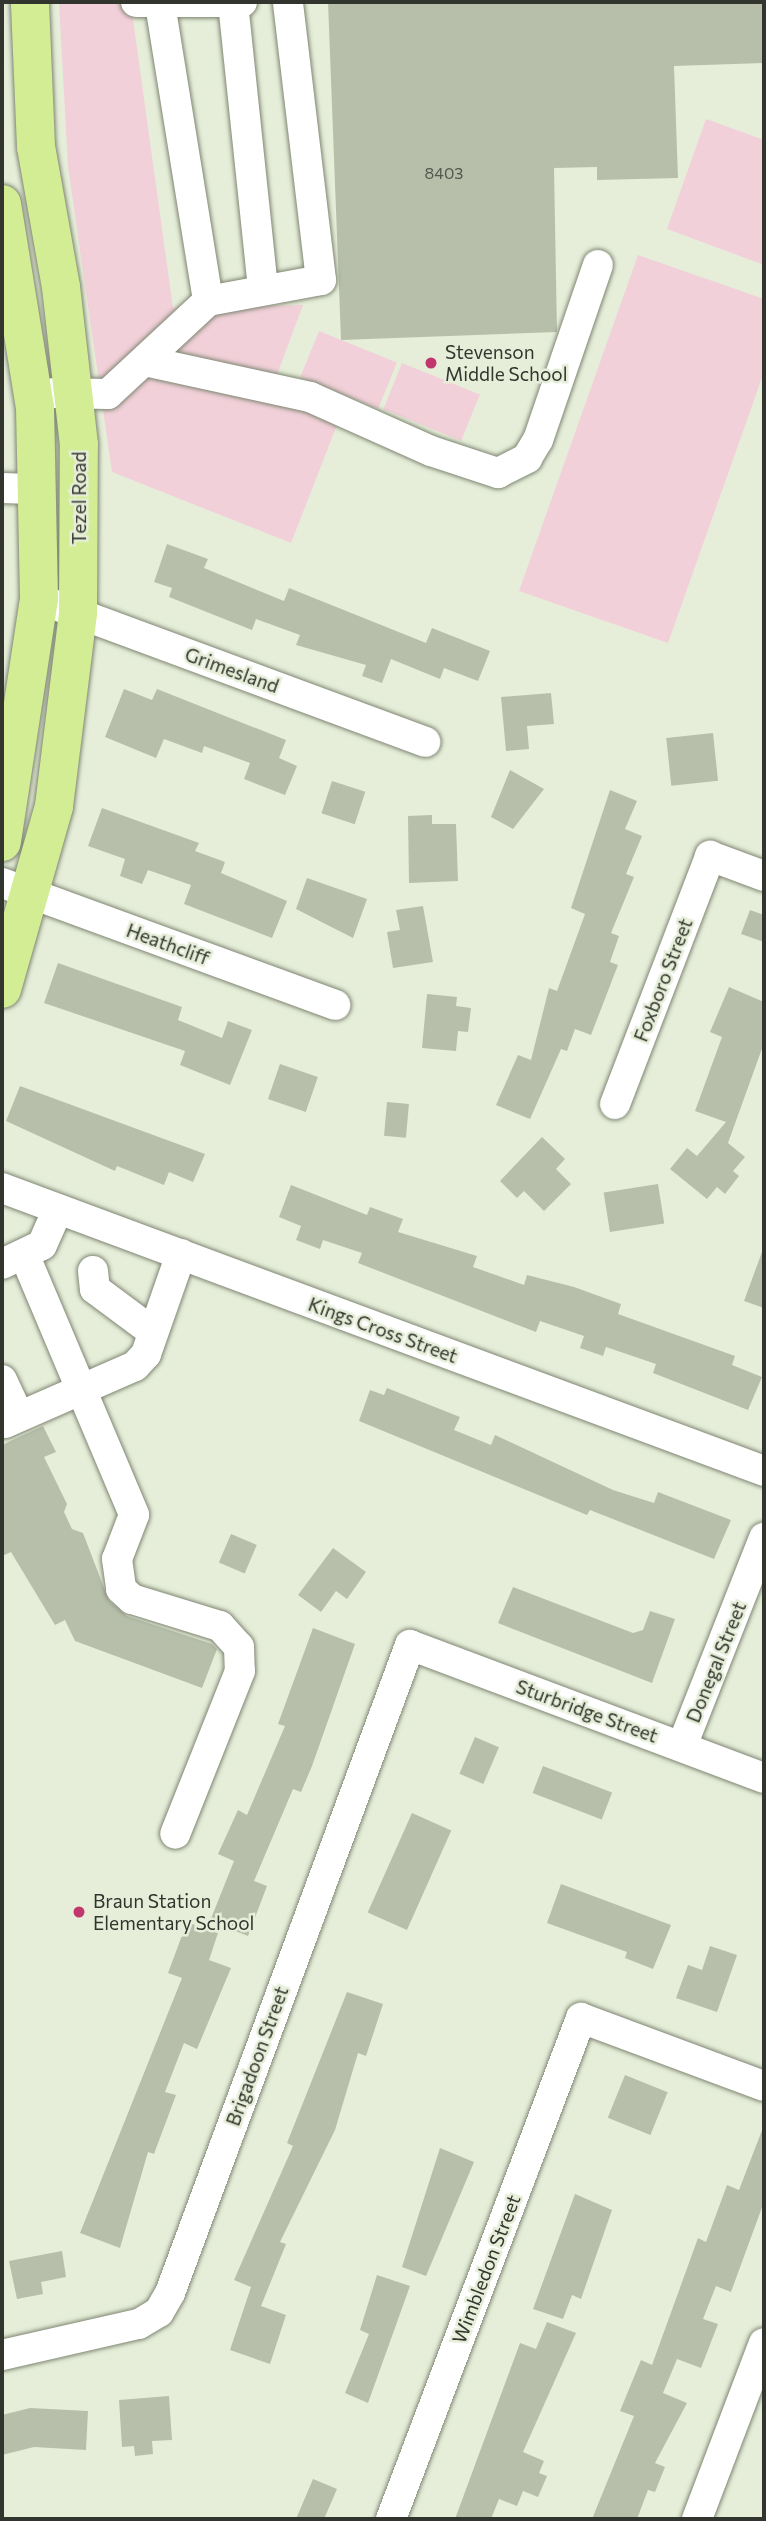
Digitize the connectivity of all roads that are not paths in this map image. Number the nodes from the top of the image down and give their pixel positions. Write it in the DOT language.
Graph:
graph roads {
  1 [pos="30,2"];
  2 [pos="242,2"];
  3 [pos="288,2"];
  4 [pos="148,3"];
  5 [pos="233,3"];
  6 [pos="2,204"];
  7 [pos="598,265"];
  8 [pos="263,287"];
  9 [pos="208,300"];
  10 [pos="145,361"];
  11 [pos="75,391"];
  12 [pos="33,395"];
  13 [pos="20,489"];
  14 [pos="39,599"];
  15 [pos="78,613"];
  16 [pos="425,742"];
  17 [pos="10,760"];
  18 [pos="2,842"];
  19 [pos="764,876"];
  20 [pos="17,889"];
  21 [pos="2,989"];
  22 [pos="335,1005"];
  23 [pos="615,1104"];
  24 [pos="2,1188"];
  25 [pos="58,1209"];
  26 [pos="181,1254"];
  27 [pos="13,1259"];
  28 [pos="93,1271"];
  29 [pos="153,1332"];
  30 [pos="2,1380"];
  31 [pos="81,1389"];
  32 [pos="764,1471"];
  33 [pos="764,1538"];
  34 [pos="410,1645"];
  35 [pos="682,1746"];
  36 [pos="764,1778"];
  37 [pos="175,1834"];
  38 [pos="764,2086"];
  39 [pos="764,2343"];
  40 [pos="2,2355"];
  41 [pos="391,2519"];
  42 [pos="697,2519"];
  1 -- 11 [label="main road, Tezel Road"];
  2 -- 5 [label="street"];
  3 -- 8 [label="street"];
  4 -- 5 [label="street"];
  4 -- 9 [label="street"];
  5 -- 8 [label="street"];
  6 -- 12 [label="main road, Tezel Road"];
  7 -- 10 [label="street"];
  8 -- 9 [label="street"];
  9 -- 10 [label="street"];
  10 -- 11 [label="street"];
  11 -- 12 [label="street"];
  11 -- 15 [label="main road, Tezel Road"];
  12 -- 13 [label="main road, Tezel Road"];
  13 -- 14 [label="main road, Tezel Road"];
  14 -- 15 [label="street, Grimesland"];
  14 -- 17 [label="main road, Tezel Road"];
  15 -- 16 [label="street, Grimesland"];
  15 -- 20 [label="main road, Tezel Road"];
  17 -- 18 [label="main road, Tezel Road"];
  19 -- 23 [label="street, Foxboro Street"];
  20 -- 21 [label="main road, Tezel Road"];
  20 -- 22 [label="street, Heathcliff"];
  24 -- 25 [label="street, Kings Cross Street"];
  25 -- 26 [label="street, Kings Cross Street"];
  25 -- 27 [label="street"];
  26 -- 29 [label="street"];
  26 -- 32 [label="street, Kings Cross Street"];
  27 -- 31 [label="street"];
  28 -- 29 [label="street"];
  29 -- 31 [label="street"];
  30 -- 31 [label="street"];
  31 -- 37 [label="street"];
  33 -- 35 [label="street, Donegal Street"];
  34 -- 35 [label="street, Sturbridge Street"];
  34 -- 40 [label="street, Brigadoon Street"];
  35 -- 36 [label="street, Sturbridge Street"];
  38 -- 41 [label="street, Wimbledon Street"];
  39 -- 42 [label="street"];
}
